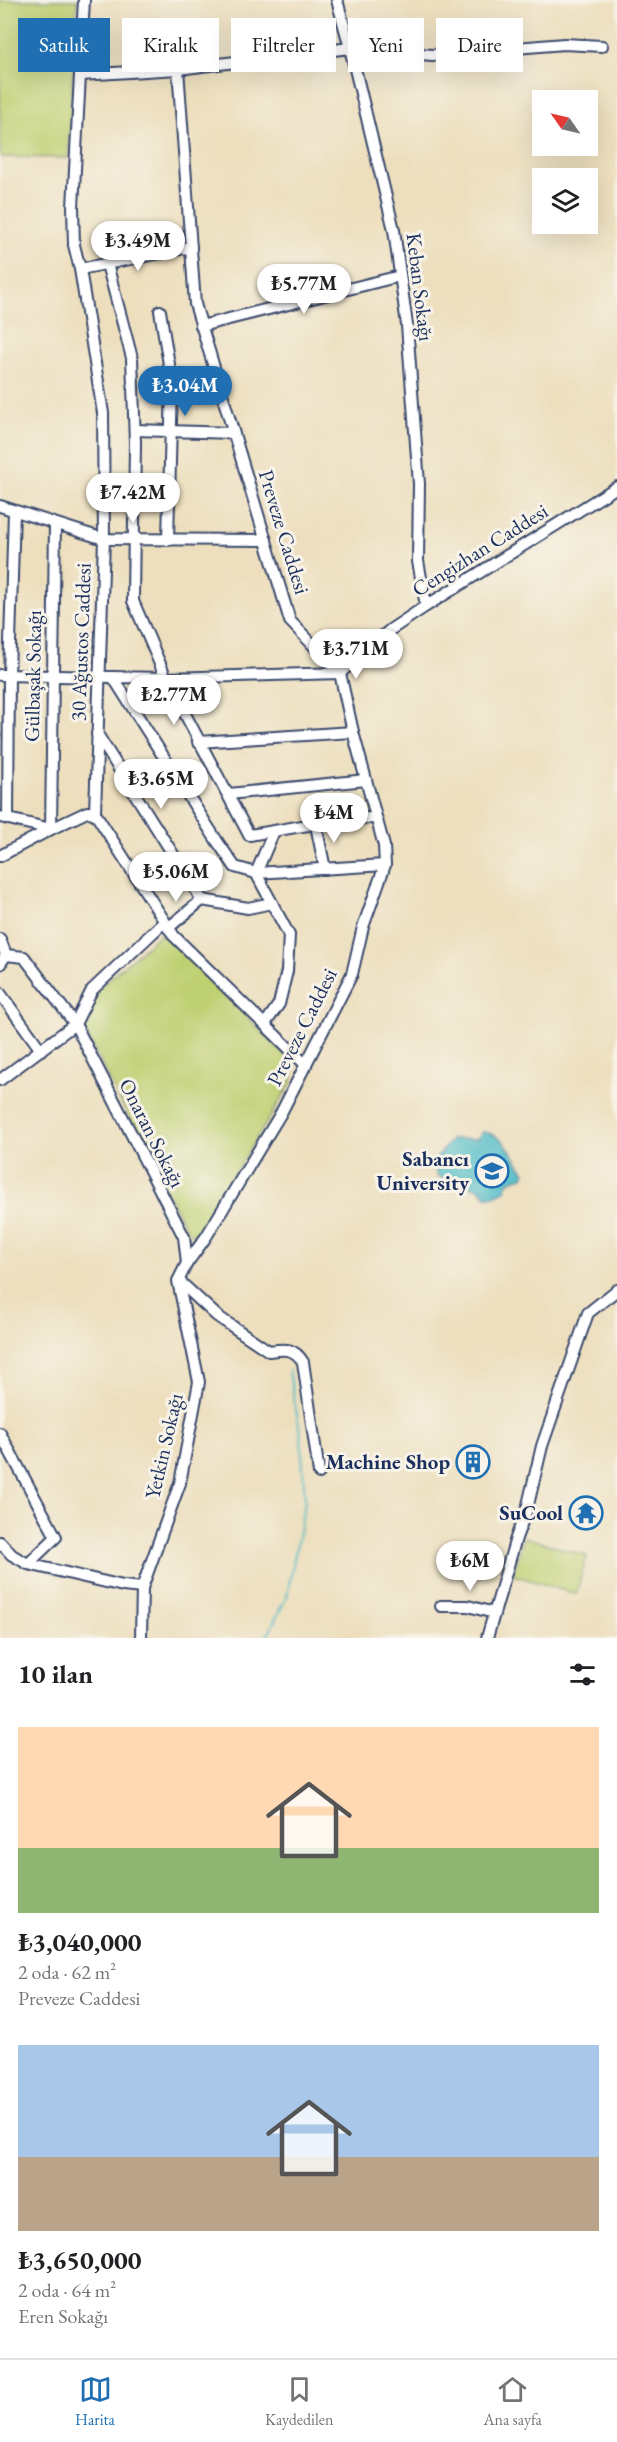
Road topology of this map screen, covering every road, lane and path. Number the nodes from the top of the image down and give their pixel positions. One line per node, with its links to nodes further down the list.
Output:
1 (84, 0): 11 (street, 30 Ağustos Caddesi)
2 (337, 0): 3 (street, Keban Sokağı)
3 (348, 41)
4 (602, 46): 6 (street)
5 (348, 48): 7 (street)
6 (424, 54)
7 (219, 64)
8 (130, 72): 11 (street)
9 (178, 72): 12 (street, Preveze Caddesi)
10 (356, 72): 15 (street, Keban Sokağı)
11 (81, 75): 14 (street, 30 Ağustos Caddesi)
12 (191, 247): 13 (street); 17 (street, Preveze Caddesi)
13 (107, 264): 14 (street); 18 (street)
14 (80, 269): 25 (street, 30 Ağustos Caddesi)
15 (400, 276): 17 (street); 29 (street, Keban Sokağı)
16 (160, 311): 19 (street)
17 (201, 326): 20 (street, Preveze Caddesi)
18 (135, 430): 19 (street); 26 (street)
19 (171, 431): 20 (street); 27 (street)
20 (233, 434): 28 (street, Preveze Caddesi)
21 (617, 487): 29 (street, Cengizhan Caddesi)
22 (0, 506): 23 (street)
23 (14, 511): 24 (street); 31 (street)
24 (55, 524): 25 (street); 32 (street, Gülbaşak Sokağı)
25 (104, 539): 26 (street); 33 (street, 30 Ağustos Caddesi)
26 (134, 539): 27 (street); 35 (street)
27 (168, 540): 28 (street)
28 (266, 540): 30 (street, Preveze Caddesi)
29 (426, 606): 30 (street, Cengizhan Caddesi)
30 (340, 673): 35 (street); 36 (street, Preveze Caddesi)
31 (4, 675): 32 (street); 42 (street)
32 (52, 676): 33 (street); 45 (street, Gülbaşak Sokağı)
33 (99, 677): 34 (street); 37 (street, 30 Ağustos Caddesi)
34 (113, 677): 35 (street); 50 (street)
35 (166, 678): 38 (street)
36 (352, 732): 38 (street); 39 (street, Preveze Caddesi)
37 (97, 734): 41 (street, 30 Ağustos Caddesi); 51 (street)
38 (198, 742): 40 (street)
39 (366, 780): 40 (street); 43 (street, Preveze Caddesi)
40 (229, 794): 46 (street)
41 (95, 813): 45 (street); 53 (street)
42 (4, 818): 45 (street)
43 (375, 818): 44 (street); 48 (street, Preveze Caddesi)
44 (316, 825): 46 (street); 49 (street)
45 (51, 829): 47 (street)
46 (274, 831): 50 (street)
47 (0, 856)
48 (385, 865): 49 (street); 60 (street, Preveze Caddesi)
49 (325, 869): 50 (street)
50 (256, 873): 52 (street)
51 (202, 900): 52 (street); 53 (street)
52 (272, 903): 58 (street)
53 (166, 925): 57 (street); 58 (street)
54 (0, 939): 55 (street)
55 (3, 959): 57 (street, Onaran Sokağı)
56 (0, 993): 59 (street)
57 (75, 1024): 59 (street); 62 (street, Onaran Sokağı)
58 (265, 1024): 60 (street)
59 (41, 1050): 61 (street)
60 (306, 1065): 62 (street, Preveze Caddesi)
61 (0, 1080)
62 (187, 1263): 63 (street)
63 (178, 1281): 66 (street); 69 (street, Yetkin Sokağı)
64 (617, 1290): 71 (street)
65 (0, 1433): 68 (street)
66 (319, 1473)
67 (0, 1542): 68 (street)
68 (28, 1564): 69 (street)
69 (142, 1588): 72 (street, Yetkin Sokağı)
70 (441, 1606): 71 (street)
71 (494, 1612): 73 (street)
72 (141, 1638)
73 (487, 1638)

